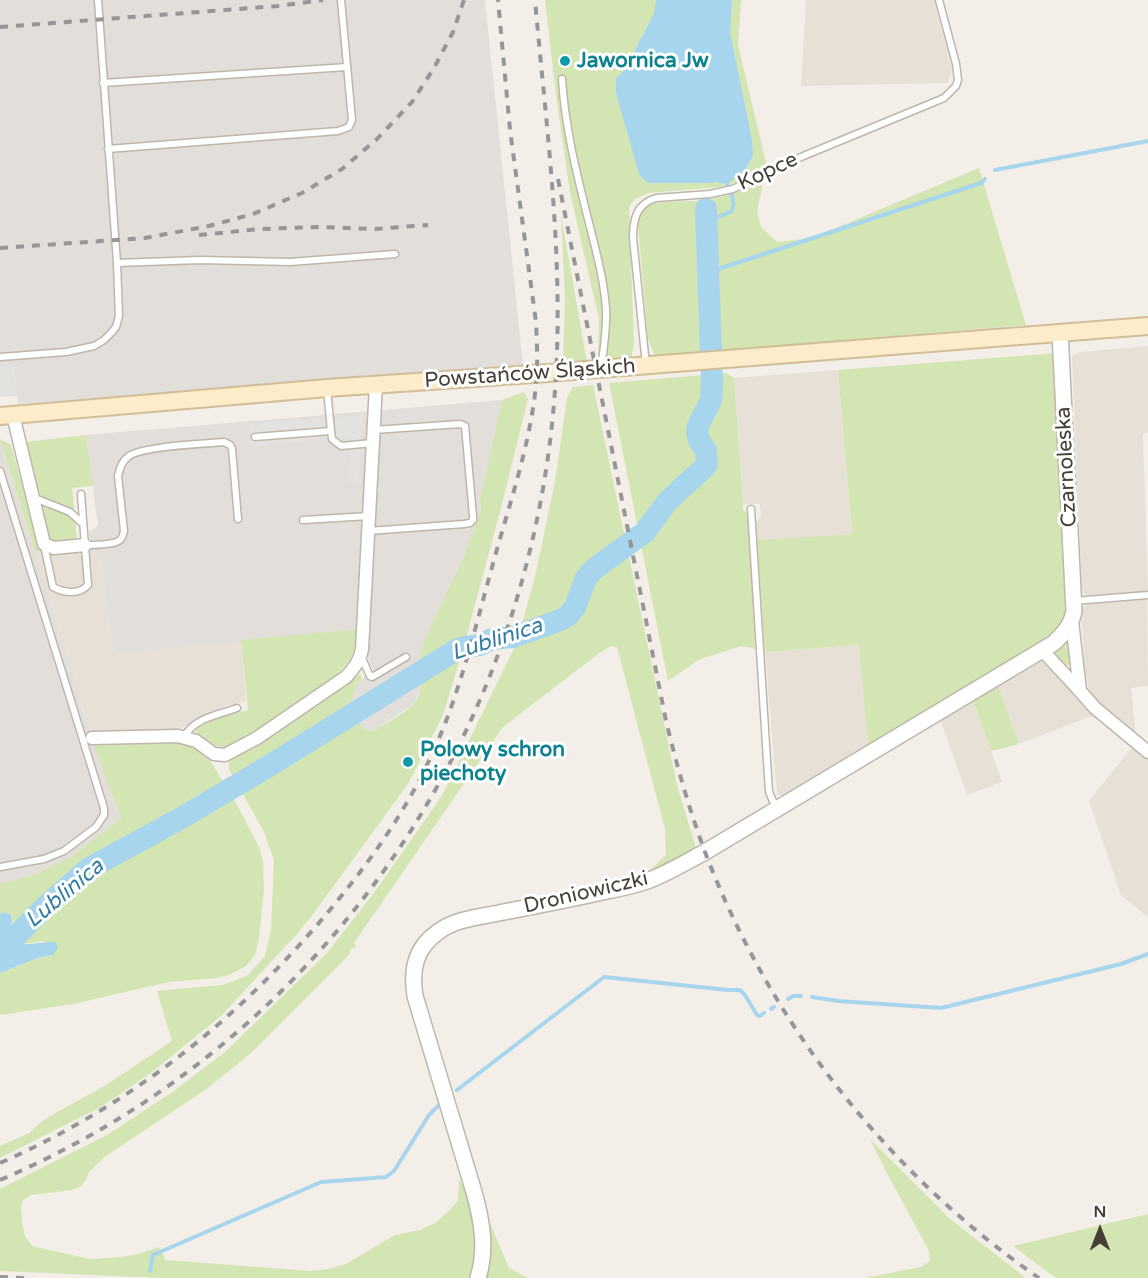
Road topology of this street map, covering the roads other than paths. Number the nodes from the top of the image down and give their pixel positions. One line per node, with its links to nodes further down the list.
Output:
1 (98, 0): 6 (lane)
2 (341, 0): 4 (lane)
3 (939, 0): 13 (lane, Kopce)
4 (347, 67): 6 (lane); 7 (lane)
5 (562, 79): 14 (lane)
6 (103, 83): 7 (lane)
7 (108, 149): 9 (lane)
8 (395, 254): 9 (lane)
9 (117, 263): 12 (lane)
10 (1148, 326): 11 (main road)
11 (1060, 333): 13 (main road, Powstańców Śląskich); 34 (street, Czarnoleska)
12 (0, 357)
13 (646, 366): 14 (main road, Powstańców Śląskich)
14 (601, 369): 15 (main road, Powstańców Śląskich)
15 (376, 384): 16 (main road, Powstańców Śląskich); 18 (street)
16 (327, 388): 17 (main road, Powstańców Śląskich); 19 (lane)
17 (6, 416): 24 (street)
18 (373, 430): 21 (street); 30 (lane)
19 (331, 431): 20 (lane); 21 (lane)
20 (255, 436)
21 (373, 443): 26 (street)
22 (0, 471): 42 (lane)
23 (81, 494): 29 (lane)
24 (32, 497): 29 (lane); 31 (street)
25 (751, 509): 44 (lane)
26 (369, 516): 28 (lane); 30 (street)
27 (238, 519): 32 (lane)
28 (303, 520)
29 (84, 525): 32 (lane)
30 (368, 531): 37 (street)
31 (44, 544): 32 (street); 32 (lane)
32 (85, 546)
33 (1148, 595): 34 (lane)
34 (1074, 601): 35 (street, Czarnoleska)
35 (1072, 621): 36 (street); 39 (street)
36 (1043, 651): 39 (street); 44 (street, Droniowiczki)
37 (361, 656): 38 (lane); 41 (street)
38 (406, 657)
39 (1080, 691): 43 (street)
40 (237, 708): 41 (lane)
41 (184, 737): 42 (street)
42 (87, 738): 45 (lane)
43 (1148, 752)
44 (776, 808): 46 (street, Droniowiczki)
45 (0, 867)
46 (478, 1278)

